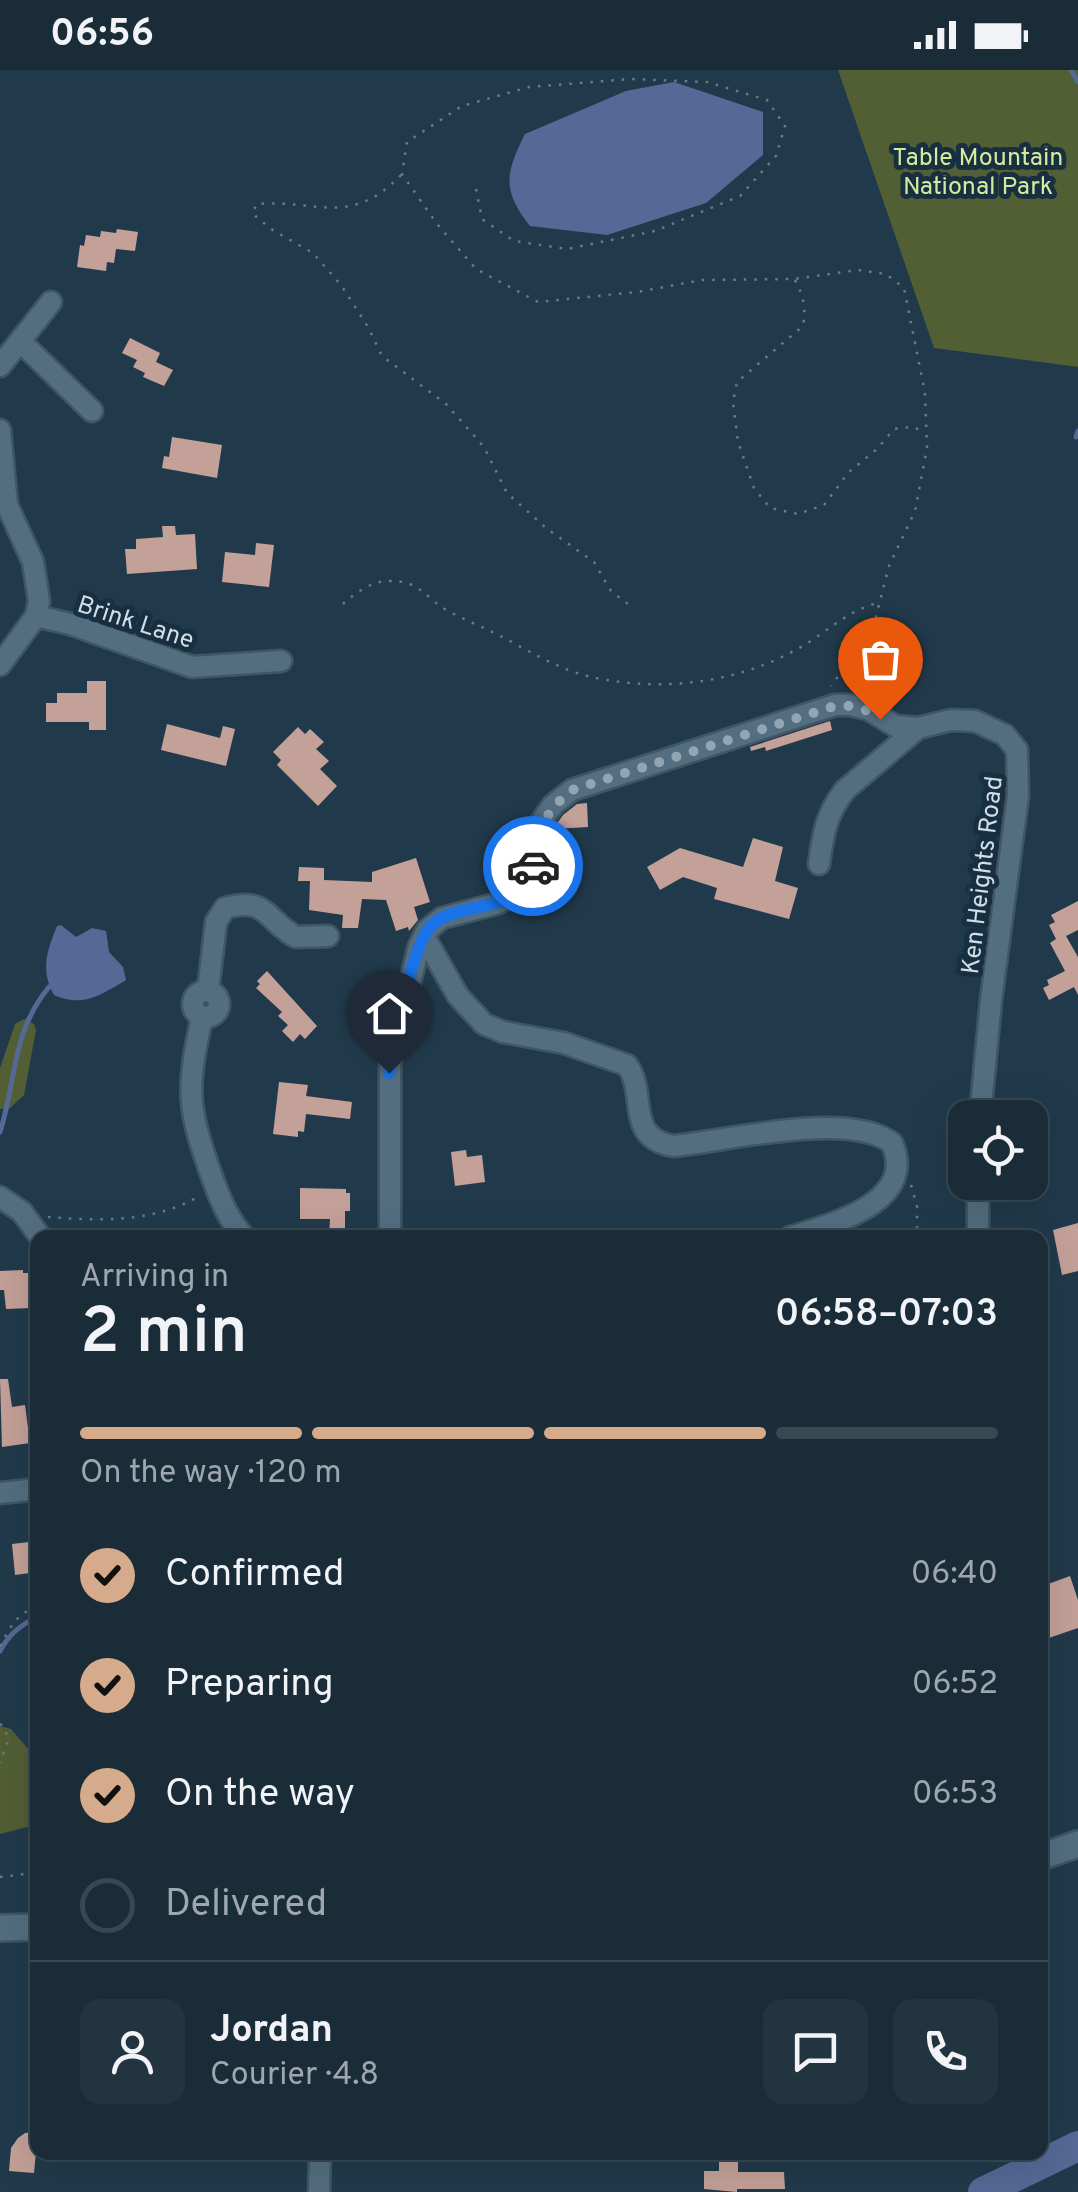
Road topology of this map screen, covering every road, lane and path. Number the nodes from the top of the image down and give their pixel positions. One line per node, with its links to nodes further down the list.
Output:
1 (402, 174): 2 (path); 3 (path); 12 (path)
2 (476, 189)
3 (794, 279): 9 (path); 9 (path)
4 (51, 302): 5 (street)
5 (20, 342): 6 (street); 7 (street)
6 (0, 366)
7 (92, 411)
8 (0, 430): 13 (street)
9 (926, 432): 10 (path)
10 (880, 602): 11 (path); 16 (path)
11 (342, 604)
12 (628, 604)
13 (36, 616): 14 (street, Brink Lane); 15 (street)
14 (281, 661)
15 (0, 665)
16 (821, 710): 17 (street); 20 (street)
17 (918, 728): 18 (street); 21 (street, Ken Heights Road)
18 (819, 864)
19 (328, 936): 28 (street)
20 (424, 936): 29 (street); 30 (street)
21 (982, 1100)
22 (910, 1179): 31 (path)
23 (202, 1194): 26 (path)
24 (0, 1198): 26 (street)
25 (978, 1200): 32 (street)
26 (22, 1212): 27 (street)
27 (35, 1230)
28 (238, 1230)
29 (390, 1230)
30 (810, 1230)
31 (916, 1230)
32 (978, 1230)
33 (30, 1490): 34 (street)
34 (0, 1493)
35 (30, 1609): 36 (path)
36 (0, 1646)
37 (0, 1724): 38 (path)
38 (0, 1762)
39 (1078, 1844): 40 (street)
40 (1048, 1853)
41 (30, 1870): 42 (path)
42 (1, 1875)
43 (30, 1927): 44 (street)
44 (0, 1928)
45 (320, 2160): 46 (street)
46 (319, 2192)

